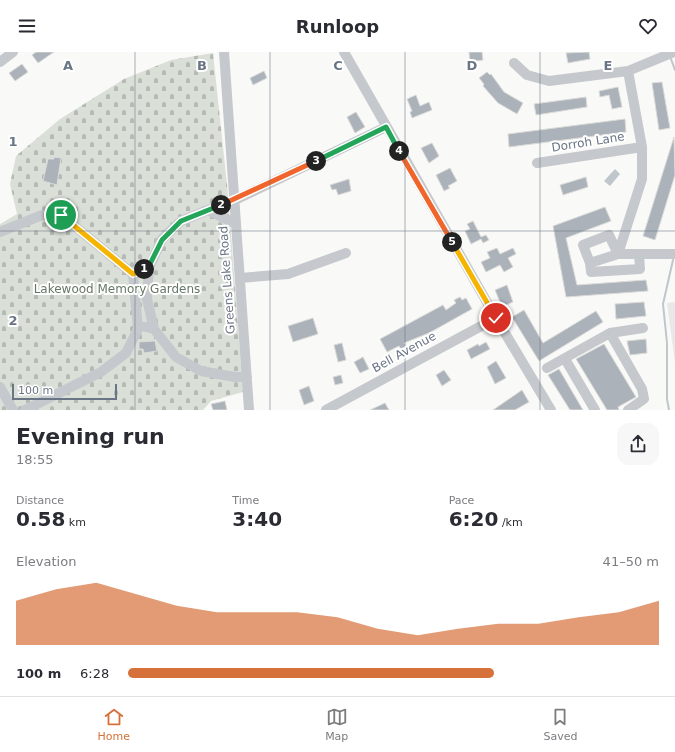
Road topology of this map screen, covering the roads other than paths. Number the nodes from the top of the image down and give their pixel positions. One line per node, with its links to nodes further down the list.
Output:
1 (13, 52): 5 (street)
2 (224, 52): 11 (street, Greens Lake Road)
3 (344, 52): 8 (street)
4 (674, 52): 7 (street)
5 (0, 62)
6 (514, 63): 7 (street)
7 (628, 71): 9 (street)
8 (386, 127): 11 (street); 23 (street)
9 (642, 147): 10 (street, Dorroh Lane); 16 (street)
10 (537, 163)
11 (233, 201): 12 (street); 13 (street, Greens Lake Road)
12 (208, 210): 13 (street); 20 (street)
13 (236, 224): 22 (street, Greens Lake Road)
14 (0, 232): 21 (street)
15 (346, 253): 22 (street)
16 (618, 254): 17 (street); 19 (street); 19 (street)
17 (639, 254): 18 (street); 19 (street)
18 (675, 254)
19 (590, 263)
20 (148, 268): 21 (street); 26 (street)
21 (133, 274): 24 (street)
22 (240, 278): 30 (street, Greens Lake Road)
23 (496, 318): 35 (street, Bell Avenue); 36 (street)
24 (138, 325): 26 (street); 33 (street)
25 (643, 328): 27 (street)
26 (154, 329): 30 (street)
27 (610, 333): 28 (street); 38 (street)
28 (565, 359): 29 (street); 37 (street)
29 (547, 368)
30 (246, 377): 34 (street, Greens Lake Road)
31 (0, 387): 32 (street)
32 (13, 410)
33 (25, 410)
34 (249, 410)
35 (326, 410)
36 (551, 410)
37 (595, 410)
38 (628, 410)

